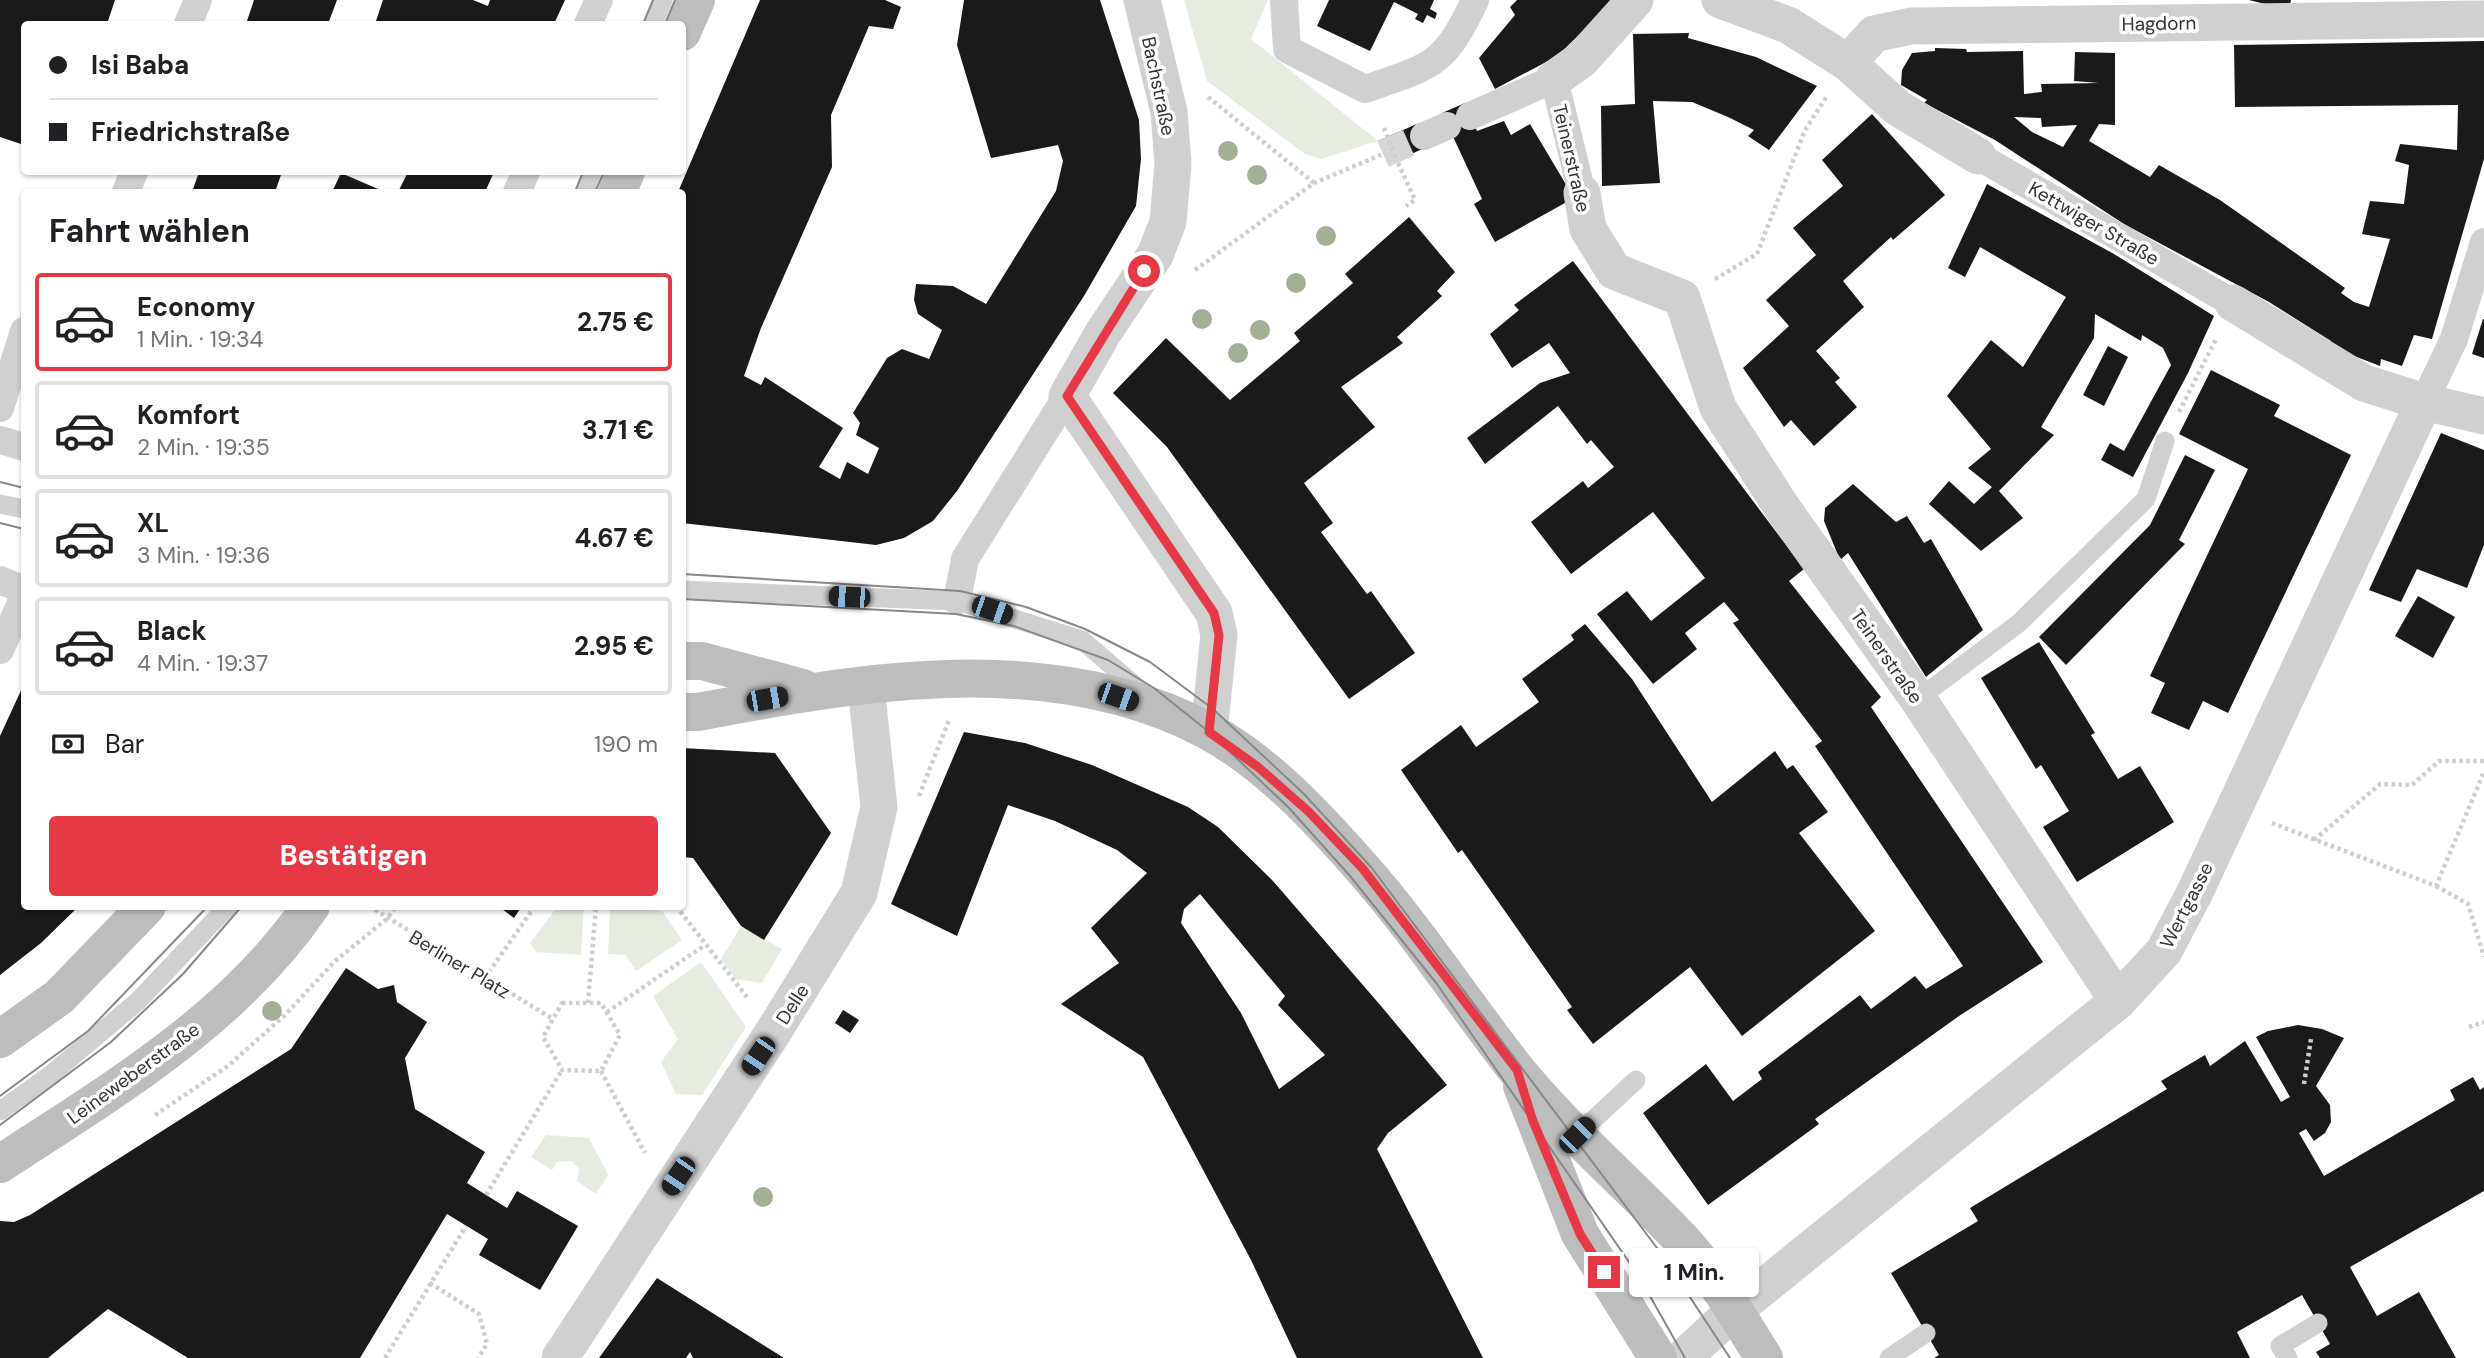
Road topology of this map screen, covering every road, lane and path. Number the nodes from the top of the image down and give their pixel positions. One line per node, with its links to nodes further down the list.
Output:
1 (198, 0): 11 (street)
2 (599, 0): 12 (street)
3 (663, 0): 13 (lane)
4 (696, 0): 14 (main road)
5 (1142, 0): 17 (street, Bachstraße)
6 (1284, 0): 7 (street)
7 (1475, 0)
8 (1635, 0): 16 (street, Teinerstraße)
9 (1720, 0): 15 (street, Kettwiger Straße)
10 (2484, 19): 15 (street, Hagdorn)
11 (189, 21)
12 (589, 21)
13 (654, 21)
14 (686, 23)
15 (1848, 63): 21 (street, Kettwiger Straße); 27 (path)
16 (1553, 79): 18 (street); 23 (street, Teinerstraße)
17 (1162, 89): 22 (path); 30 (street, Bachstraße)
18 (1447, 126)
19 (1384, 128): 24 (path, bridge)
20 (1383, 153): 22 (path)
21 (1978, 156): 28 (street, Kettwiger Straße)
22 (1314, 183): 26 (path)
23 (1582, 193): 27 (street, Teinerstraße)
24 (1406, 206)
25 (2484, 242): 31 (street)
26 (1190, 273)
27 (1682, 298): 48 (street, Teinerstraße)
28 (2233, 303): 31 (street, Kettwiger Straße); 35 (path)
29 (21, 341): 32 (street)
30 (1067, 396): 42 (street, Bachstraße); 51 (street)
31 (2424, 402): 33 (street, Kettwiger Straße); 54 (street, Wertgasse)
32 (0, 408)
33 (2484, 416)
34 (0, 440): 36 (street)
35 (2165, 441): 48 (lane)
36 (21, 446)
37 (0, 504): 38 (lane)
38 (21, 508)
39 (0, 580): 40 (street)
40 (21, 589)
41 (686, 590): 42 (lane)
42 (957, 601): 50 (lane)
43 (21, 603): 44 (street)
44 (0, 650)
45 (686, 661): 47 (main road)
46 (866, 687): 47 (main road); 50 (main road); 75 (street, Delle)
47 (812, 691): 49 (main road)
48 (1918, 699): 69 (street, Teinerstraße)
49 (686, 712)
50 (1167, 714): 51 (main road)
51 (1209, 732): 79 (main road)
52 (2484, 761): 55 (path)
53 (2484, 772): 56 (path)
54 (2233, 806): 55 (path); 69 (street, Wertgasse)
55 (2313, 841): 56 (path)
56 (2436, 886): 67 (path)
57 (143, 910): 76 (main road)
58 (224, 910): 83 (lane)
59 (309, 910): 85 (main road, Leineweberstraße)
60 (375, 910): 65 (path, Berliner Platz)
61 (393, 910): 65 (path)
62 (533, 910): 68 (path)
63 (596, 910): 70 (path)
64 (679, 910): 66 (path)
65 (387, 919): 68 (path, Berliner Platz)
66 (705, 945): 71 (path); 75 (path)
67 (2484, 957)
68 (485, 978): 72 (path, Berliner Platz)
69 (2118, 1002): 90 (street, Wertgasse)
70 (588, 1003): 71 (path); 72 (path)
71 (607, 1012): 80 (path)
72 (553, 1019): 78 (path)
73 (2484, 1022): 74 (path)
74 (2469, 1027)
75 (772, 1034): 87 (street, Delle)
76 (0, 1039)
77 (2311, 1039): 82 (path)
78 (562, 1070): 80 (path); 86 (path)
79 (1517, 1070): 84 (main road); 96 (main road)
80 (601, 1071): 87 (path)
81 (1636, 1080): 84 (lane)
82 (2304, 1084)
83 (0, 1111)
84 (1577, 1135): 90 (main road)
85 (0, 1164)
86 (486, 1195)
87 (665, 1195): 95 (street, Delle)
88 (466, 1226): 89 (path)
89 (430, 1283): 93 (path); 94 (path)
90 (1735, 1310): 97 (street, Wertgasse); 98 (main road)
91 (2318, 1322): 100 (lane)
92 (1926, 1333): 99 (lane)
93 (385, 1358)
94 (478, 1358)
95 (560, 1358)
96 (1658, 1358)
97 (1683, 1358)
98 (1764, 1358)
99 (1889, 1358)
100 (2288, 1358)

